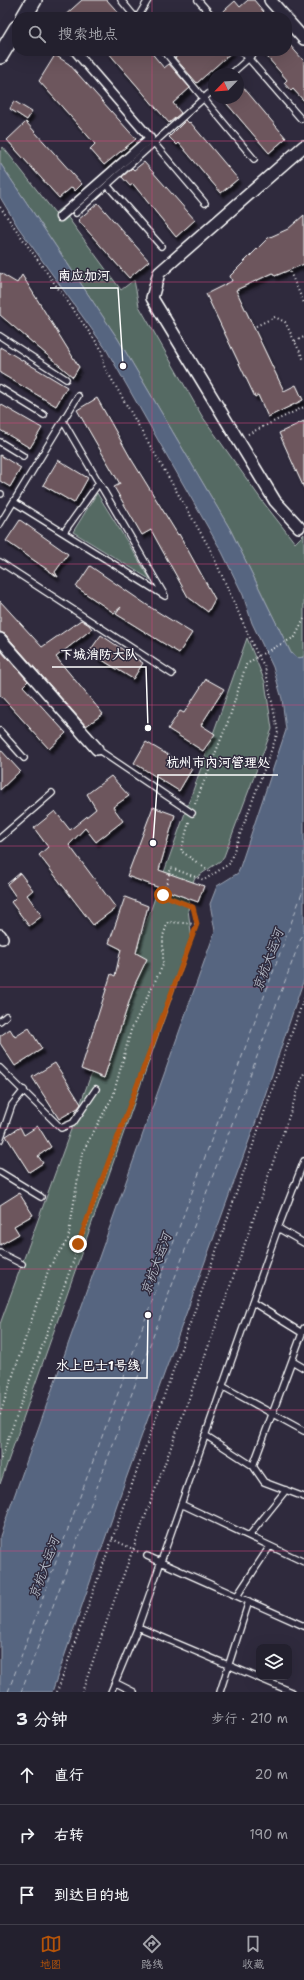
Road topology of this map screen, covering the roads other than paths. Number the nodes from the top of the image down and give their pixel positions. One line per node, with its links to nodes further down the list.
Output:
1 (34, 0): 6 (main road)
2 (121, 0): 7 (lane)
3 (148, 0): 8 (lane)
4 (198, 0): 9 (lane)
5 (270, 0): 10 (street)
6 (27, 12)
7 (132, 12)
8 (140, 12)
9 (209, 12)
10 (280, 12)
11 (292, 26): 13 (street)
12 (12, 36): 14 (main road)
13 (304, 39)
14 (0, 56)
15 (79, 56): 29 (street)
16 (168, 56): 21 (lane)
17 (251, 56): 18 (lane)
18 (249, 58): 19 (lane); 22 (lane)
19 (238, 68)
20 (208, 94): 21 (lane)
21 (203, 98): 23 (lane); 25 (lane)
22 (301, 119)
23 (154, 143): 26 (lane); 27 (lane)
24 (304, 146): 42 (street)
25 (254, 159)
26 (107, 185): 28 (lane); 30 (lane)
27 (205, 203)
28 (76, 213)
29 (60, 217)
30 (161, 246)
31 (0, 336): 32 (lane)
32 (66, 379)
33 (0, 388): 35 (lane)
34 (78, 396): 36 (lane)
35 (44, 415)
36 (63, 422): 39 (lane); 40 (lane)
37 (0, 442): 38 (lane)
38 (23, 456)
39 (99, 483): 43 (lane); 43 (lane)
40 (14, 502): 41 (lane); 43 (lane)
41 (0, 524)
42 (299, 527)
43 (64, 532)
44 (0, 562): 46 (lane)
45 (0, 640): 48 (street)
46 (172, 674)
47 (0, 731): 49 (lane)
48 (96, 748): 51 (lane)
49 (24, 758)
50 (52, 794): 52 (lane)
51 (192, 813)
52 (0, 838)
53 (6, 1016): 54 (lane)
54 (0, 1021)
55 (0, 1068): 57 (lane)
56 (96, 1089): 57 (lane)
57 (24, 1090): 58 (lane)
58 (2, 1130): 59 (lane)
59 (0, 1140)
60 (304, 1161): 62 (lane)
61 (0, 1172): 64 (lane)
62 (298, 1176): 63 (lane); 65 (lane)
63 (304, 1180)
64 (41, 1197)
65 (278, 1228): 66 (lane); 69 (lane)
66 (304, 1243)
67 (0, 1253): 68 (lane)
68 (22, 1264)
69 (252, 1302): 70 (lane); 73 (lane)
70 (303, 1331): 71 (lane)
71 (292, 1361): 72 (lane); 74 (lane)
72 (304, 1368)
73 (222, 1386): 74 (lane); 76 (lane)
74 (272, 1413): 75 (lane); 77 (lane)
75 (304, 1431)
76 (205, 1435): 77 (lane); 80 (lane)
77 (253, 1466): 78 (lane)
78 (286, 1490): 79 (lane); 81 (lane)
79 (304, 1497)
80 (181, 1504): 81 (lane); 84 (lane)
81 (250, 1536): 82 (lane)
82 (270, 1546): 85 (lane); 86 (lane)
83 (147, 1556): 84 (lane)
84 (160, 1562): 86 (lane); 89 (lane)
85 (304, 1562)
86 (237, 1596): 87 (lane)
87 (249, 1602): 88 (lane); 90 (lane)
88 (304, 1626)
89 (138, 1628): 90 (lane); 91 (lane)
90 (229, 1666): 94 (lane); 95 (lane)
91 (116, 1683): 92 (lane); 93 (lane)
92 (111, 1692)
93 (134, 1692)
94 (220, 1692)
95 (292, 1692)

